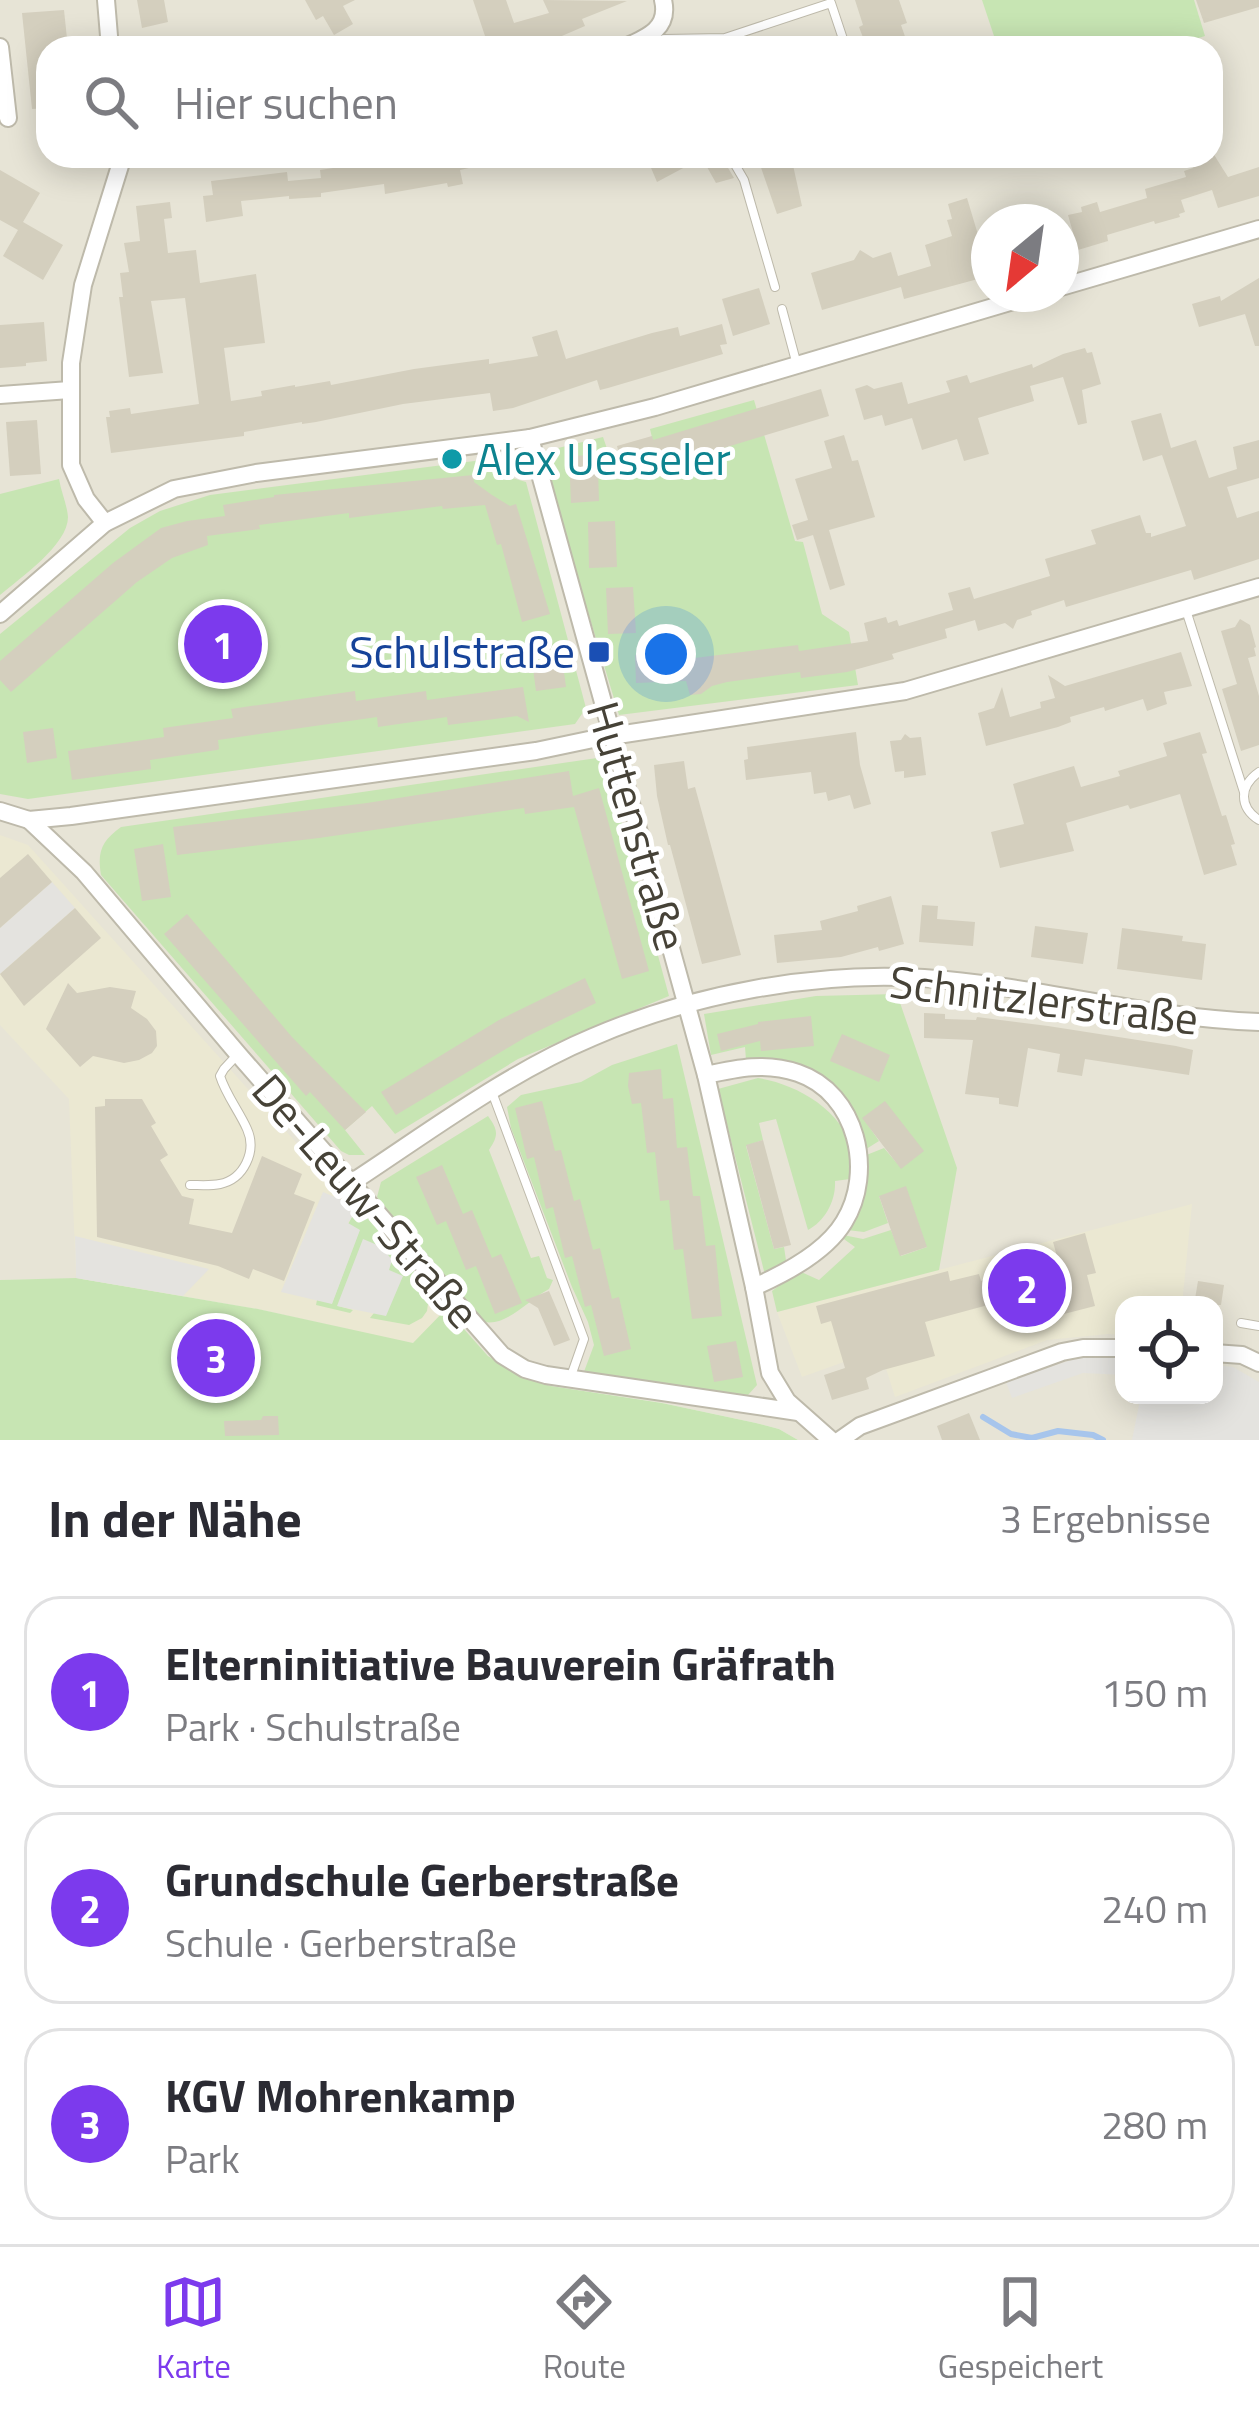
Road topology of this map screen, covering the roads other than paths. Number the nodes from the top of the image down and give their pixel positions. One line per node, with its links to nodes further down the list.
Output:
1 (106, 0): 4 (street)
2 (663, 0): 5 (street)
3 (830, 2): 6 (lane); 7 (lane)
4 (109, 36)
5 (664, 36)
6 (730, 36)
7 (842, 36)
8 (0, 46): 9 (street)
9 (8, 118)
10 (119, 168): 18 (street)
11 (737, 168): 14 (lane)
12 (1259, 229): 13 (street)
13 (1079, 282)
14 (775, 287)
15 (782, 309): 17 (lane)
16 (976, 312): 17 (street)
17 (797, 365): 20 (street)
18 (70, 390): 19 (street); 21 (street)
19 (0, 395)
20 (530, 438): 21 (street); 25 (street, Huttenstraße)
21 (105, 523): 24 (street)
22 (1259, 586): 23 (street)
23 (1185, 609): 25 (street); 27 (lane)
24 (0, 614)
25 (611, 736): 29 (street); 31 (street, Huttenstraße)
26 (1259, 772): 27 (lane)
27 (1244, 792): 30 (lane)
28 (0, 811): 29 (street)
29 (28, 820): 33 (street, De-Leuw-Straße)
30 (1259, 820)
31 (687, 1004): 32 (street, Schnitzlerstraße); 34 (street, Huttenstraße); 35 (street, Schnitzlerstraße)
32 (1259, 1022)
33 (238, 1054): 36 (street, De-Leuw-Straße); 37 (lane)
34 (706, 1076): 38 (street, Huttenstraße); 38 (street)
35 (491, 1090): 36 (street); 44 (lane)
36 (351, 1184): 44 (street, De-Leuw-Straße)
37 (190, 1185)
38 (754, 1287): 45 (street, Huttenstraße)
39 (1241, 1323): 40 (lane)
40 (1259, 1326)
41 (1115, 1348): 47 (street)
42 (1223, 1354): 43 (street)
43 (1259, 1363)
44 (570, 1378): 45 (street, De-Leuw-Straße)
45 (798, 1412): 46 (street, Huttenstraße)
46 (831, 1440)
47 (840, 1440)

